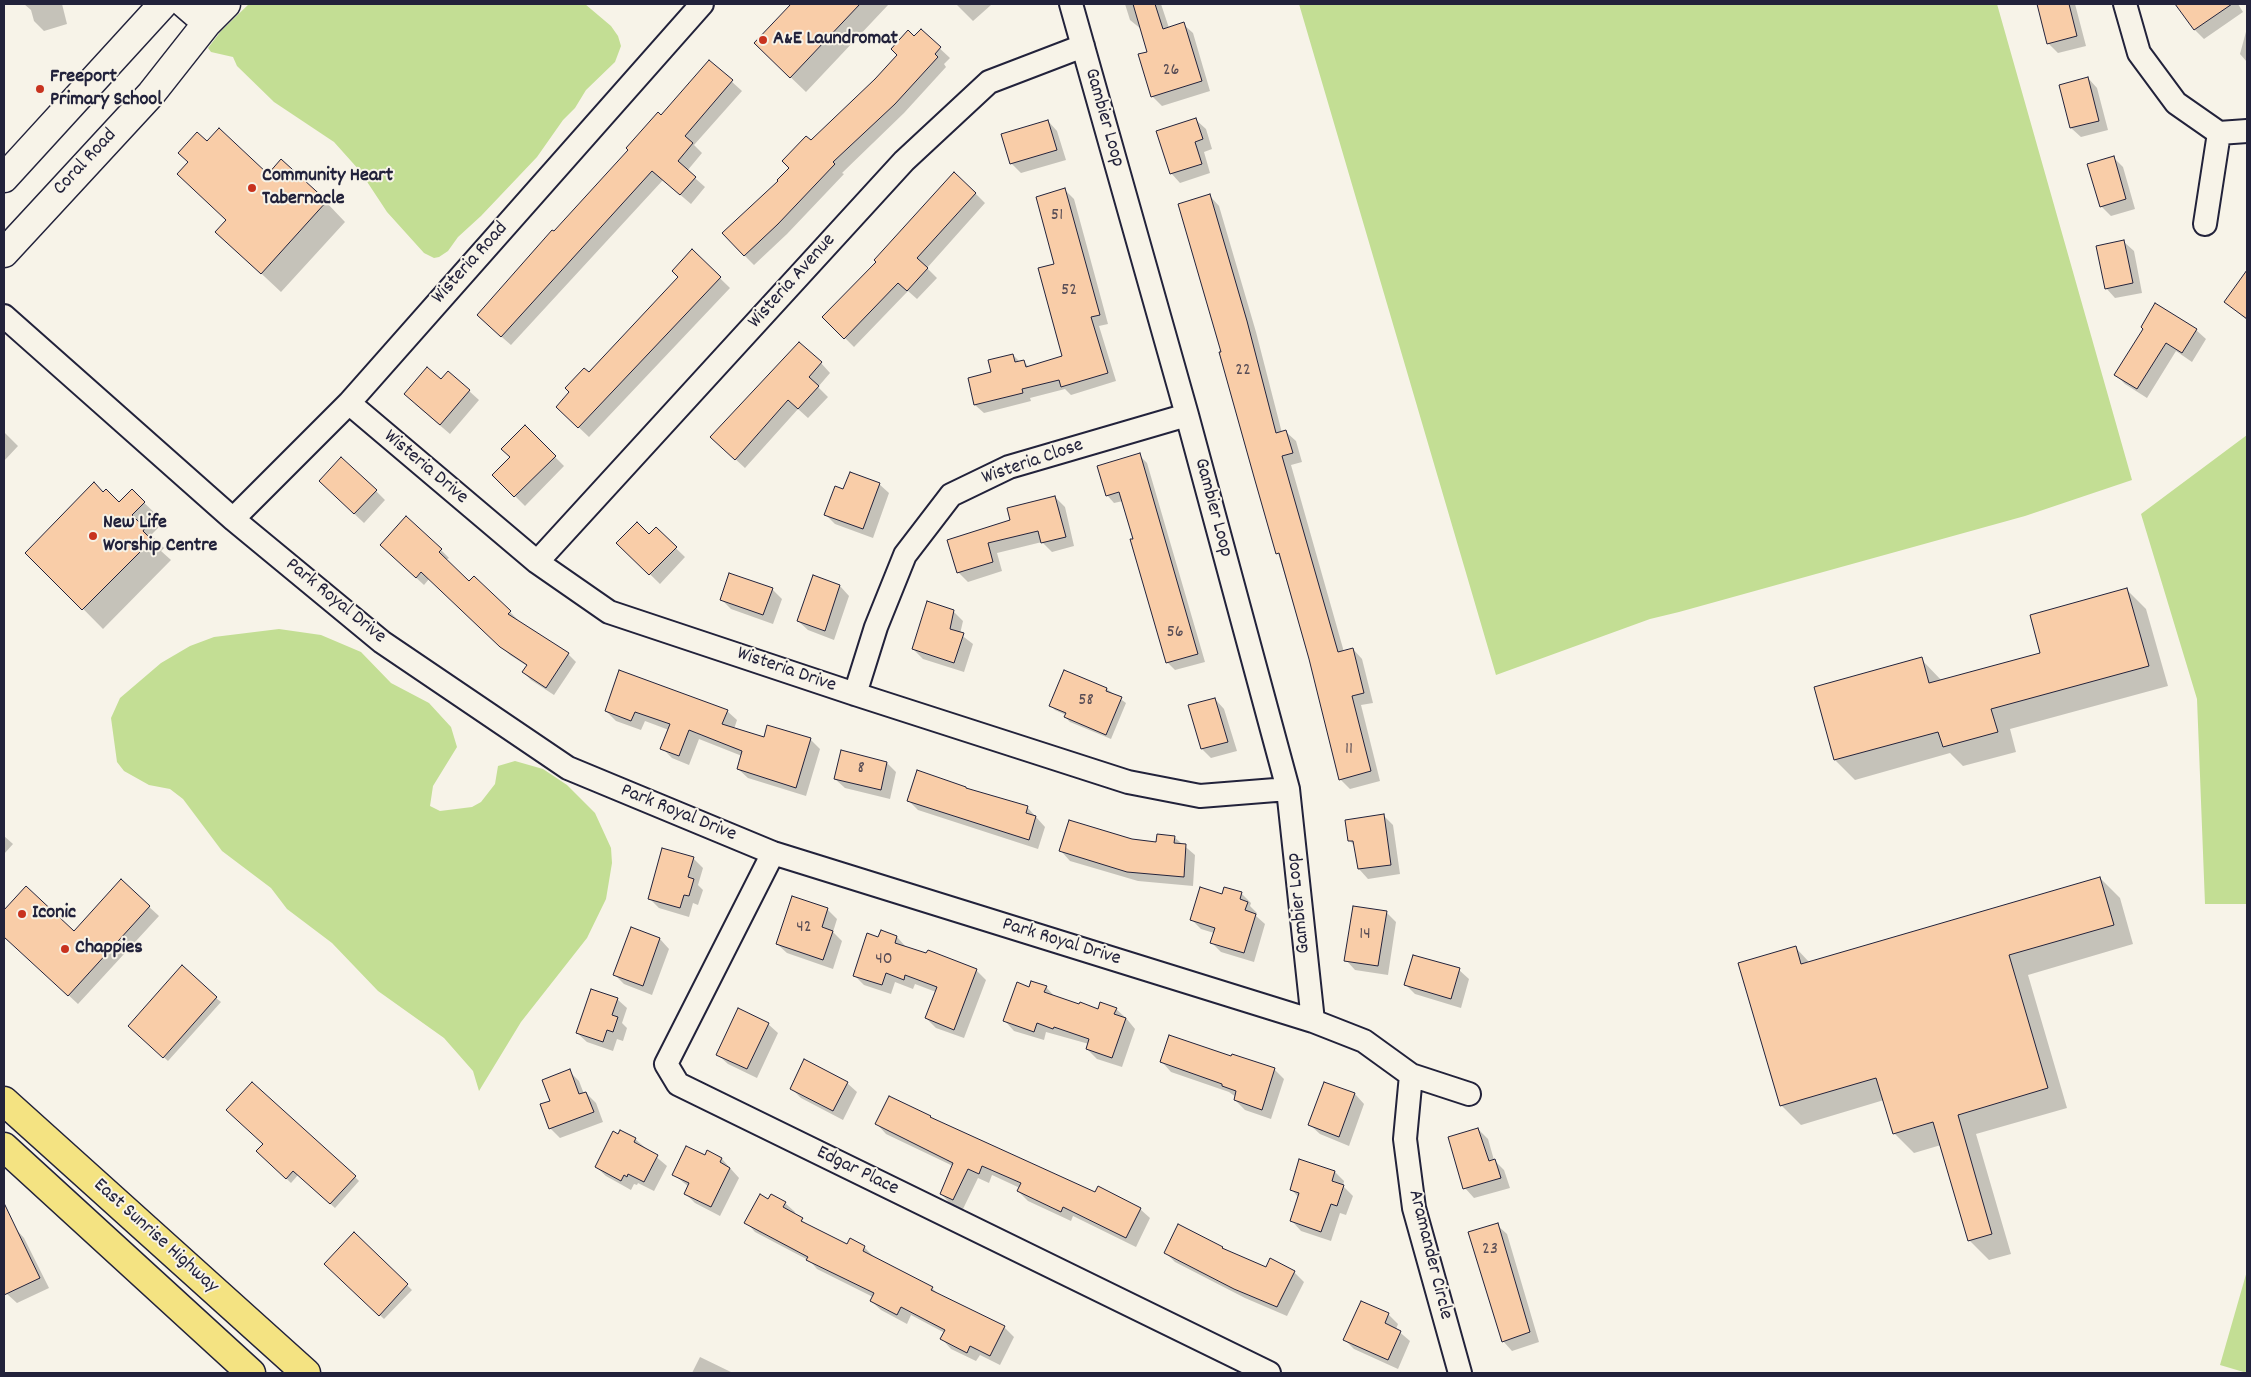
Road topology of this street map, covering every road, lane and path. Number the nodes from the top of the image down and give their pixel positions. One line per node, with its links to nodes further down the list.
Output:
1 (163, 4): 11 (main road)
2 (185, 4): 7 (main road)
3 (226, 4): 7 (main road, Coral Road)
4 (702, 4): 15 (street, Wisteria Road)
5 (1071, 4): 8 (street, Gambier Loop)
6 (2125, 4): 10 (street)
7 (207, 24): 13 (main road, Coral Road)
8 (1083, 46): 16 (street, Gambier Loop); 18 (street, Wisteria Avenue)
9 (2247, 131): 10 (street)
10 (2219, 133): 12 (street)
11 (4, 178)
12 (2206, 224)
13 (4, 253)
14 (4, 316): 17 (street, Park Royal Drive)
15 (349, 403): 17 (street, Wisteria Road); 18 (street, Wisteria Drive)
16 (1187, 415): 19 (street, Wisteria Close); 20 (street, Gambier Loop)
17 (234, 519): 21 (street, Park Royal Drive)
18 (536, 562): 19 (street, Wisteria Drive)
19 (854, 694): 20 (street, Wisteria Drive)
20 (1288, 789): 22 (street, Gambier Loop)
21 (773, 853): 22 (street, Park Royal Drive); 29 (street, Edgar Place)
22 (1313, 1021): 23 (street, Park Royal Drive)
23 (1411, 1075): 24 (street, Park Royal Drive); 30 (street, Aramander Circle)
24 (1470, 1094)
25 (4, 1101): 28 (main road, East Sunrise Highway)
26 (4, 1147): 27 (main road, East Sunrise Highway)
27 (251, 1373)
28 (306, 1373)
29 (1269, 1373)
30 (1460, 1373)

